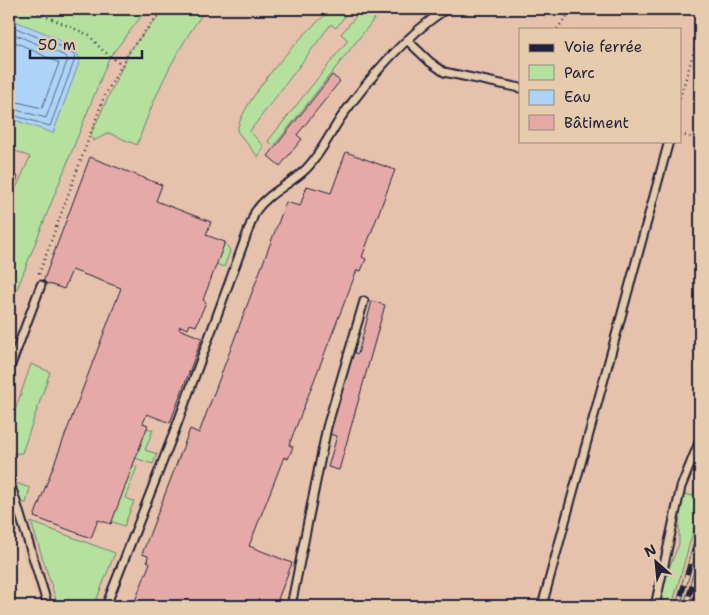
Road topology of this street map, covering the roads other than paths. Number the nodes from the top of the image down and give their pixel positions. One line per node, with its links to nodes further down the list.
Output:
1 (446, 9): 2 (lane)
2 (407, 40): 3 (lane); 11 (lane)
3 (519, 88)
4 (669, 142): 13 (lane)
5 (41, 285): 7 (lane)
6 (364, 301): 12 (lane)
7 (9, 370)
8 (700, 440): 14 (lane)
9 (9, 479): 10 (lane)
10 (48, 606)
11 (106, 606)
12 (291, 606)
13 (542, 606)
14 (655, 606)

